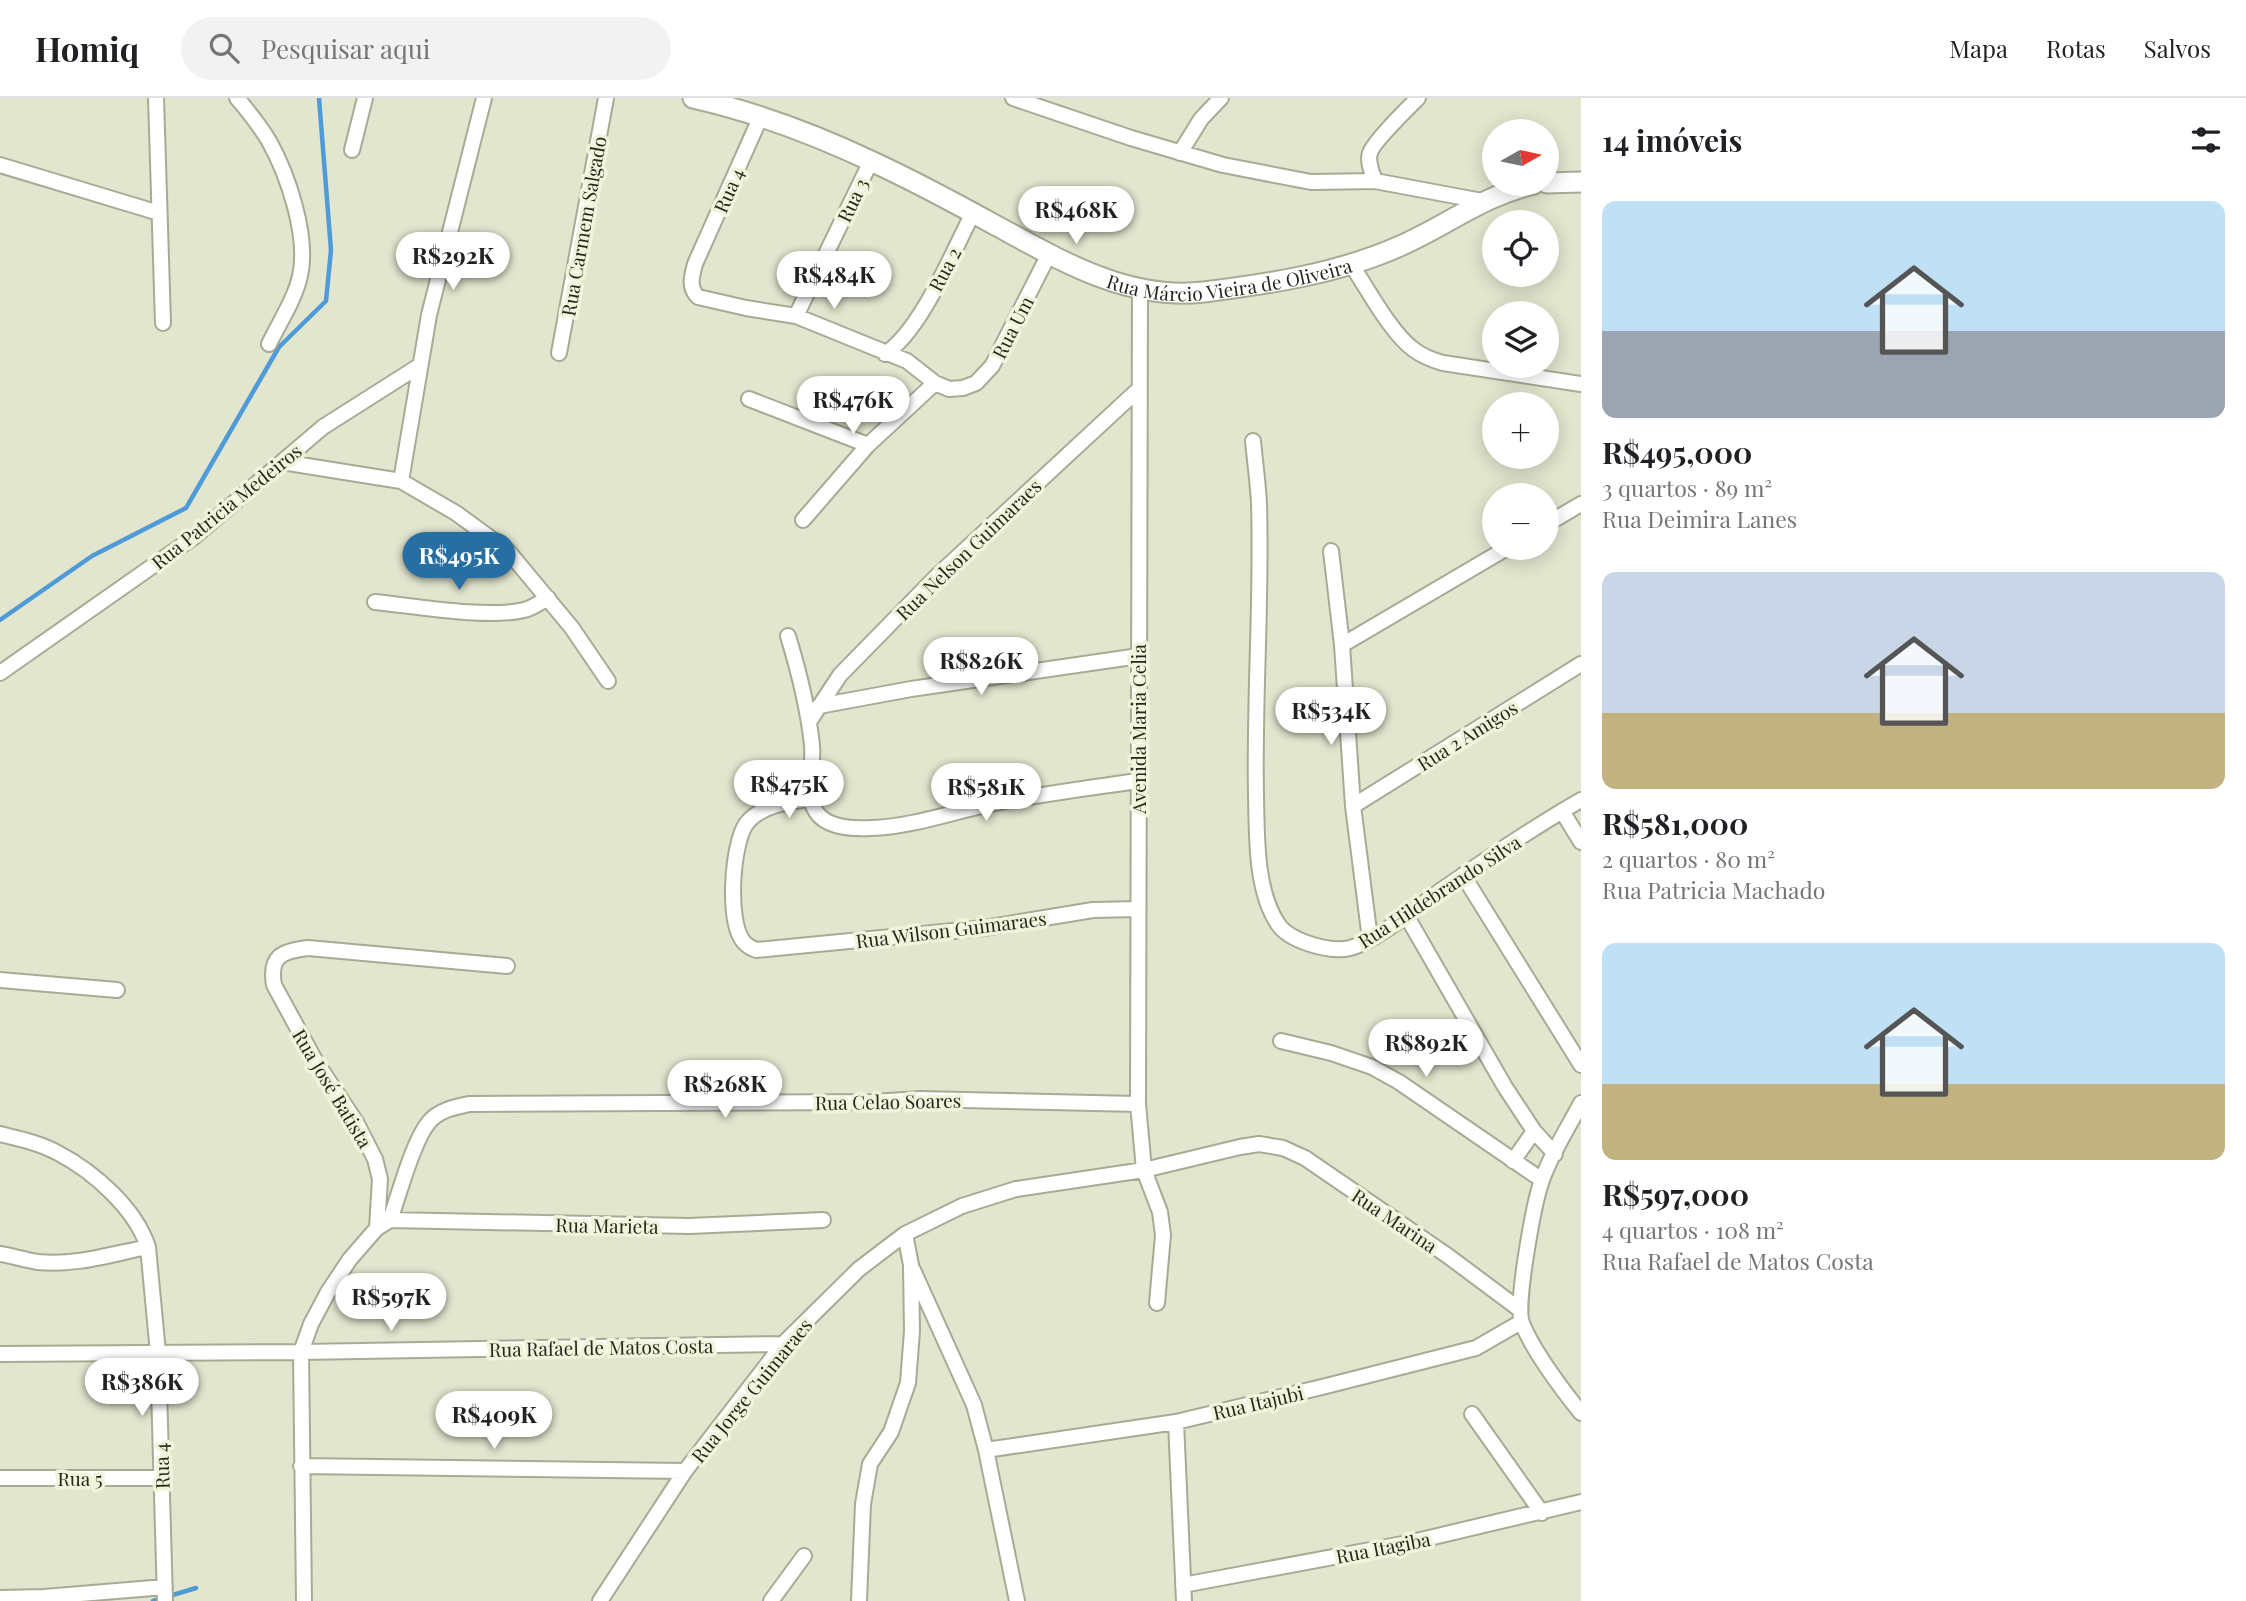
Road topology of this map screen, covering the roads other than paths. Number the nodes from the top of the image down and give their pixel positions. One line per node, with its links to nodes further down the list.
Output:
1 (156, 98): 20 (street)
2 (237, 98): 27 (street)
3 (365, 98): 11 (street)
4 (484, 98): 30 (street)
5 (606, 98): 28 (street, Rua Carmem Salgado)
6 (693, 98): 10 (main road, Rua Márcio Vieira de Oliveira)
7 (1013, 98): 12 (street)
8 (1221, 98): 12 (street)
9 (1418, 98): 15 (street)
10 (761, 116): 13 (main road, Rua Márcio Vieira de Oliveira); 25 (street, Rua 4)
11 (352, 150)
12 (1180, 153): 15 (street)
13 (871, 161): 21 (main road, Rua Márcio Vieira de Oliveira); 25 (street, Rua 3)
14 (0, 165): 20 (street)
15 (1375, 181): 19 (street)
16 (1581, 182): 17 (main road)
17 (1559, 183)
18 (1497, 196): 19 (main road, Rua Márcio Vieira de Oliveira)
19 (1482, 201): 23 (main road, Rua Márcio Vieira de Oliveira)
20 (159, 213): 26 (street)
21 (973, 213): 22 (main road, Rua Márcio Vieira de Oliveira); 29 (street, Rua 2)
22 (1049, 254): 24 (main road, Rua Márcio Vieira de Oliveira); 31 (street, Rua Um)
23 (1352, 264): 24 (main road, Rua Márcio Vieira de Oliveira); 32 (street)
24 (1140, 288): 33 (street, Avenida Maria Celia)
25 (796, 316): 29 (street)
26 (163, 323)
27 (269, 344)
28 (559, 353)
29 (886, 354): 31 (street)
30 (419, 366): 37 (street, Rua Patricia Medeiros); 38 (street)
31 (935, 383): 36 (street)
32 (1581, 384)
33 (1140, 388): 48 (street, Avenida Maria Celia); 52 (street, Rua Nelson Guimaraes)
34 (749, 400): 36 (street)
35 (1252, 441): 63 (street, Rua Hildebrando Silva)
36 (868, 445): 41 (street)
37 (282, 462): 38 (street); 50 (street, Rua Patricia Medeiros)
38 (401, 481): 44 (street)
39 (1581, 504): 40 (street)
40 (1559, 517)
41 (803, 520)
42 (1331, 551): 47 (street)
43 (1487, 560): 47 (street)
44 (548, 598): 45 (street); 51 (street)
45 (375, 602)
46 (788, 636): 53 (street)
47 (1342, 645): 57 (street)
48 (1139, 656): 52 (street); 54 (street, Avenida Maria Celia)
49 (1581, 663): 57 (street, Rua 2 Amigos)
50 (0, 673)
51 (608, 681)
52 (819, 706): 53 (street, Rua Nelson Guimaraes)
53 (809, 722): 55 (street)
54 (1138, 781): 55 (street); 61 (street, Avenida Maria Celia)
55 (811, 799): 61 (street, Rua Wilson Guimaraes)
56 (1581, 800): 58 (street, Rua Hildebrando Silva)
57 (1353, 806): 63 (street)
58 (1562, 811): 59 (street); 60 (street, Rua Hildebrando Silva)
59 (1581, 842)
60 (1463, 875): 62 (street, Rua Hildebrando Silva); 68 (street)
61 (1138, 909): 70 (street, Avenida Maria Celia)
62 (1406, 915): 63 (street, Rua Hildebrando Silva); 71 (street)
63 (1370, 939)
64 (507, 966): 78 (street, Rua José Batista)
65 (0, 979): 66 (street)
66 (117, 990)
67 (1281, 1041): 74 (street)
68 (1581, 1065)
69 (1581, 1103): 73 (street)
70 (1138, 1104): 75 (street, Avenida Maria Celia); 78 (street, Rua Celao Soares)
71 (1534, 1131): 73 (street); 74 (street)
72 (0, 1134): 80 (street)
73 (1555, 1154): 76 (street)
74 (1513, 1161): 76 (street)
75 (1144, 1170): 79 (street, Rua Jorge Guimaraes); 83 (street, Avenida Maria Celia); 84 (street, Rua Marina)
76 (1542, 1180): 84 (street)
77 (823, 1220): 78 (street, Rua Marieta)
78 (384, 1224): 86 (street)
79 (905, 1234): 82 (street); 85 (street, Rua Jorge Guimaraes)
80 (148, 1247): 81 (street); 87 (street, Rua 4)
81 (0, 1254)
82 (911, 1265): 92 (street); 107 (street)
83 (1157, 1303)
84 (1520, 1316): 89 (street, Rua Marina); 91 (street, Rua Itajubi)
85 (783, 1344): 86 (street, Rua Rafael de Matos Costa); 94 (street, Rua Jorge Guimaraes)
86 (301, 1352): 87 (street, Rua Rafael de Matos Costa); 93 (street)
87 (158, 1353): 88 (street, Rua Rafael de Matos Costa); 96 (street, Rua 4)
88 (0, 1354)
89 (1581, 1413)
90 (1472, 1414): 98 (street)
91 (1176, 1422): 92 (street, Rua Itajubi); 100 (street)
92 (986, 1450): 108 (street)
93 (302, 1466): 94 (street); 104 (street)
94 (685, 1471): 105 (street, Rua Jorge Guimaraes)
95 (0, 1478): 96 (street, Rua 5)
96 (161, 1478): 101 (street, Rua 4)
97 (1581, 1502): 98 (street, Rua Itagiba)
98 (1542, 1513): 100 (street, Rua Itagiba)
99 (804, 1556): 106 (street)
100 (1183, 1585): 109 (street)
101 (165, 1593): 103 (street)
102 (0, 1598): 103 (street)
103 (44, 1599)
104 (304, 1601)
105 (600, 1601)
106 (771, 1601)
107 (859, 1601)
108 (1017, 1601)
109 (1184, 1601)

